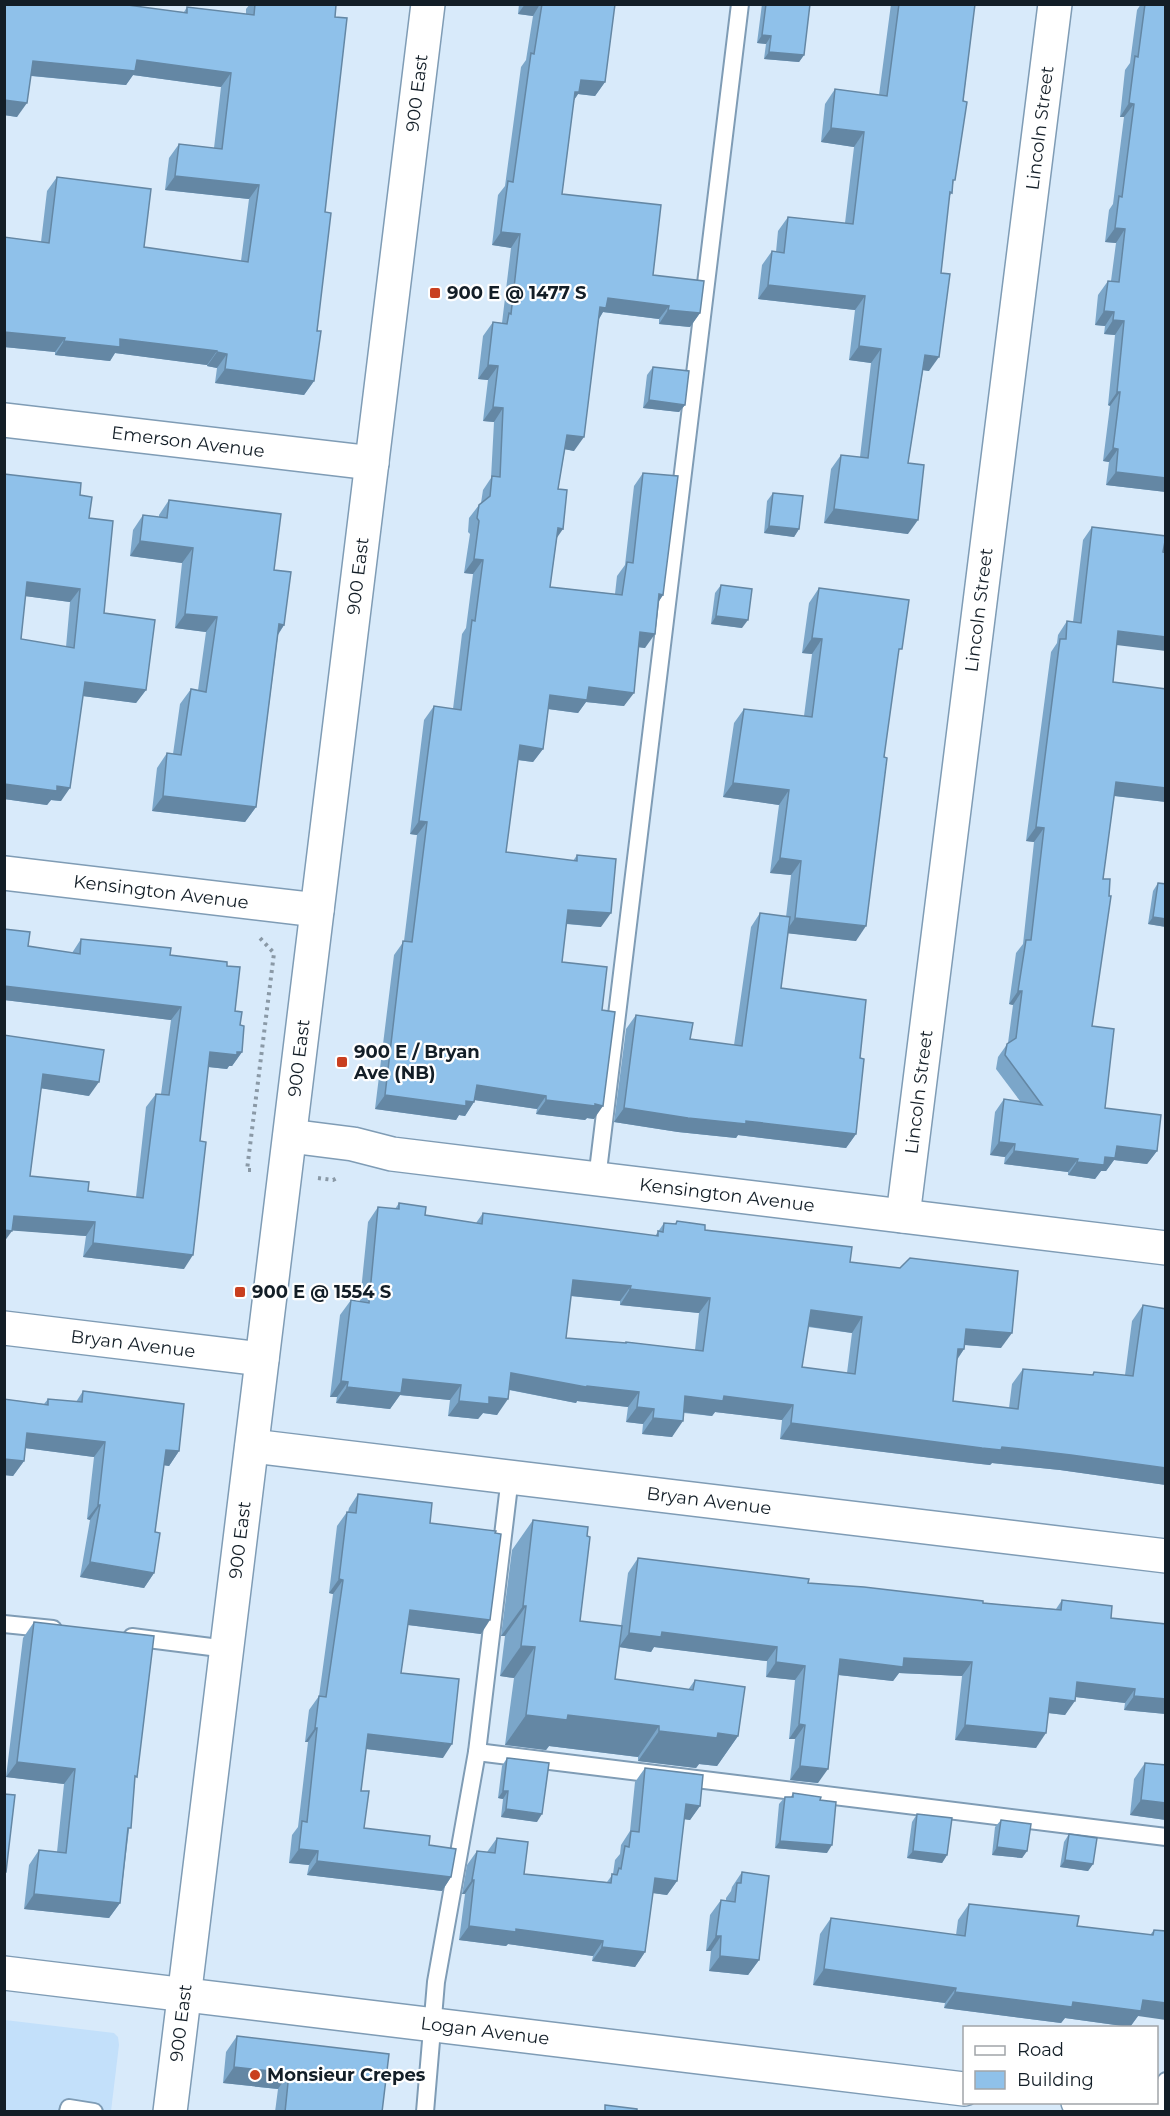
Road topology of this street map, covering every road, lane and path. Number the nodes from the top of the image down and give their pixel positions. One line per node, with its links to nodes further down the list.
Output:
1 (428, 4): 5 (street, 900 East)
2 (741, 4): 12 (lane)
3 (1055, 4): 14 (street, Lincoln Street)
4 (4, 420): 5 (street, Emerson Avenue)
5 (372, 463): 7 (street, 900 East)
6 (4, 873): 7 (street, Kensington Avenue)
7 (317, 910): 9 (street, 900 East)
8 (274, 953): 10 (path)
9 (290, 1136): 12 (street, Kensington Avenue); 17 (street, 900 East)
10 (247, 1170)
11 (316, 1178): 13 (path)
12 (597, 1179): 14 (street, Kensington Avenue)
13 (333, 1180)
14 (903, 1216): 15 (street, Kensington Avenue)
15 (1166, 1248)
16 (4, 1328): 17 (street, Bryan Avenue)
17 (262, 1359): 18 (street, 900 East)
18 (252, 1446): 19 (street, Bryan Avenue); 24 (street, 900 East)
19 (510, 1477): 20 (street, Bryan Avenue); 25 (lane)
20 (1166, 1556)
21 (4, 1624): 22 (lane)
22 (72, 1630)
23 (117, 1635): 24 (lane)
24 (227, 1649): 28 (street, 900 East)
25 (477, 1752): 26 (lane); 29 (lane)
26 (1166, 1837)
27 (4, 1973): 28 (street, Logan Avenue)
28 (184, 1994): 29 (street, Logan Avenue); 35 (street, 900 East)
29 (431, 2024): 31 (street, Logan Avenue); 36 (lane)
30 (1166, 2081): 38 (lane)
31 (963, 2089)
32 (1086, 2104): 37 (street)
33 (68, 2112): 34 (lane)
34 (94, 2112)
35 (170, 2112)
36 (425, 2112)
37 (1152, 2112)
38 (1161, 2112)

